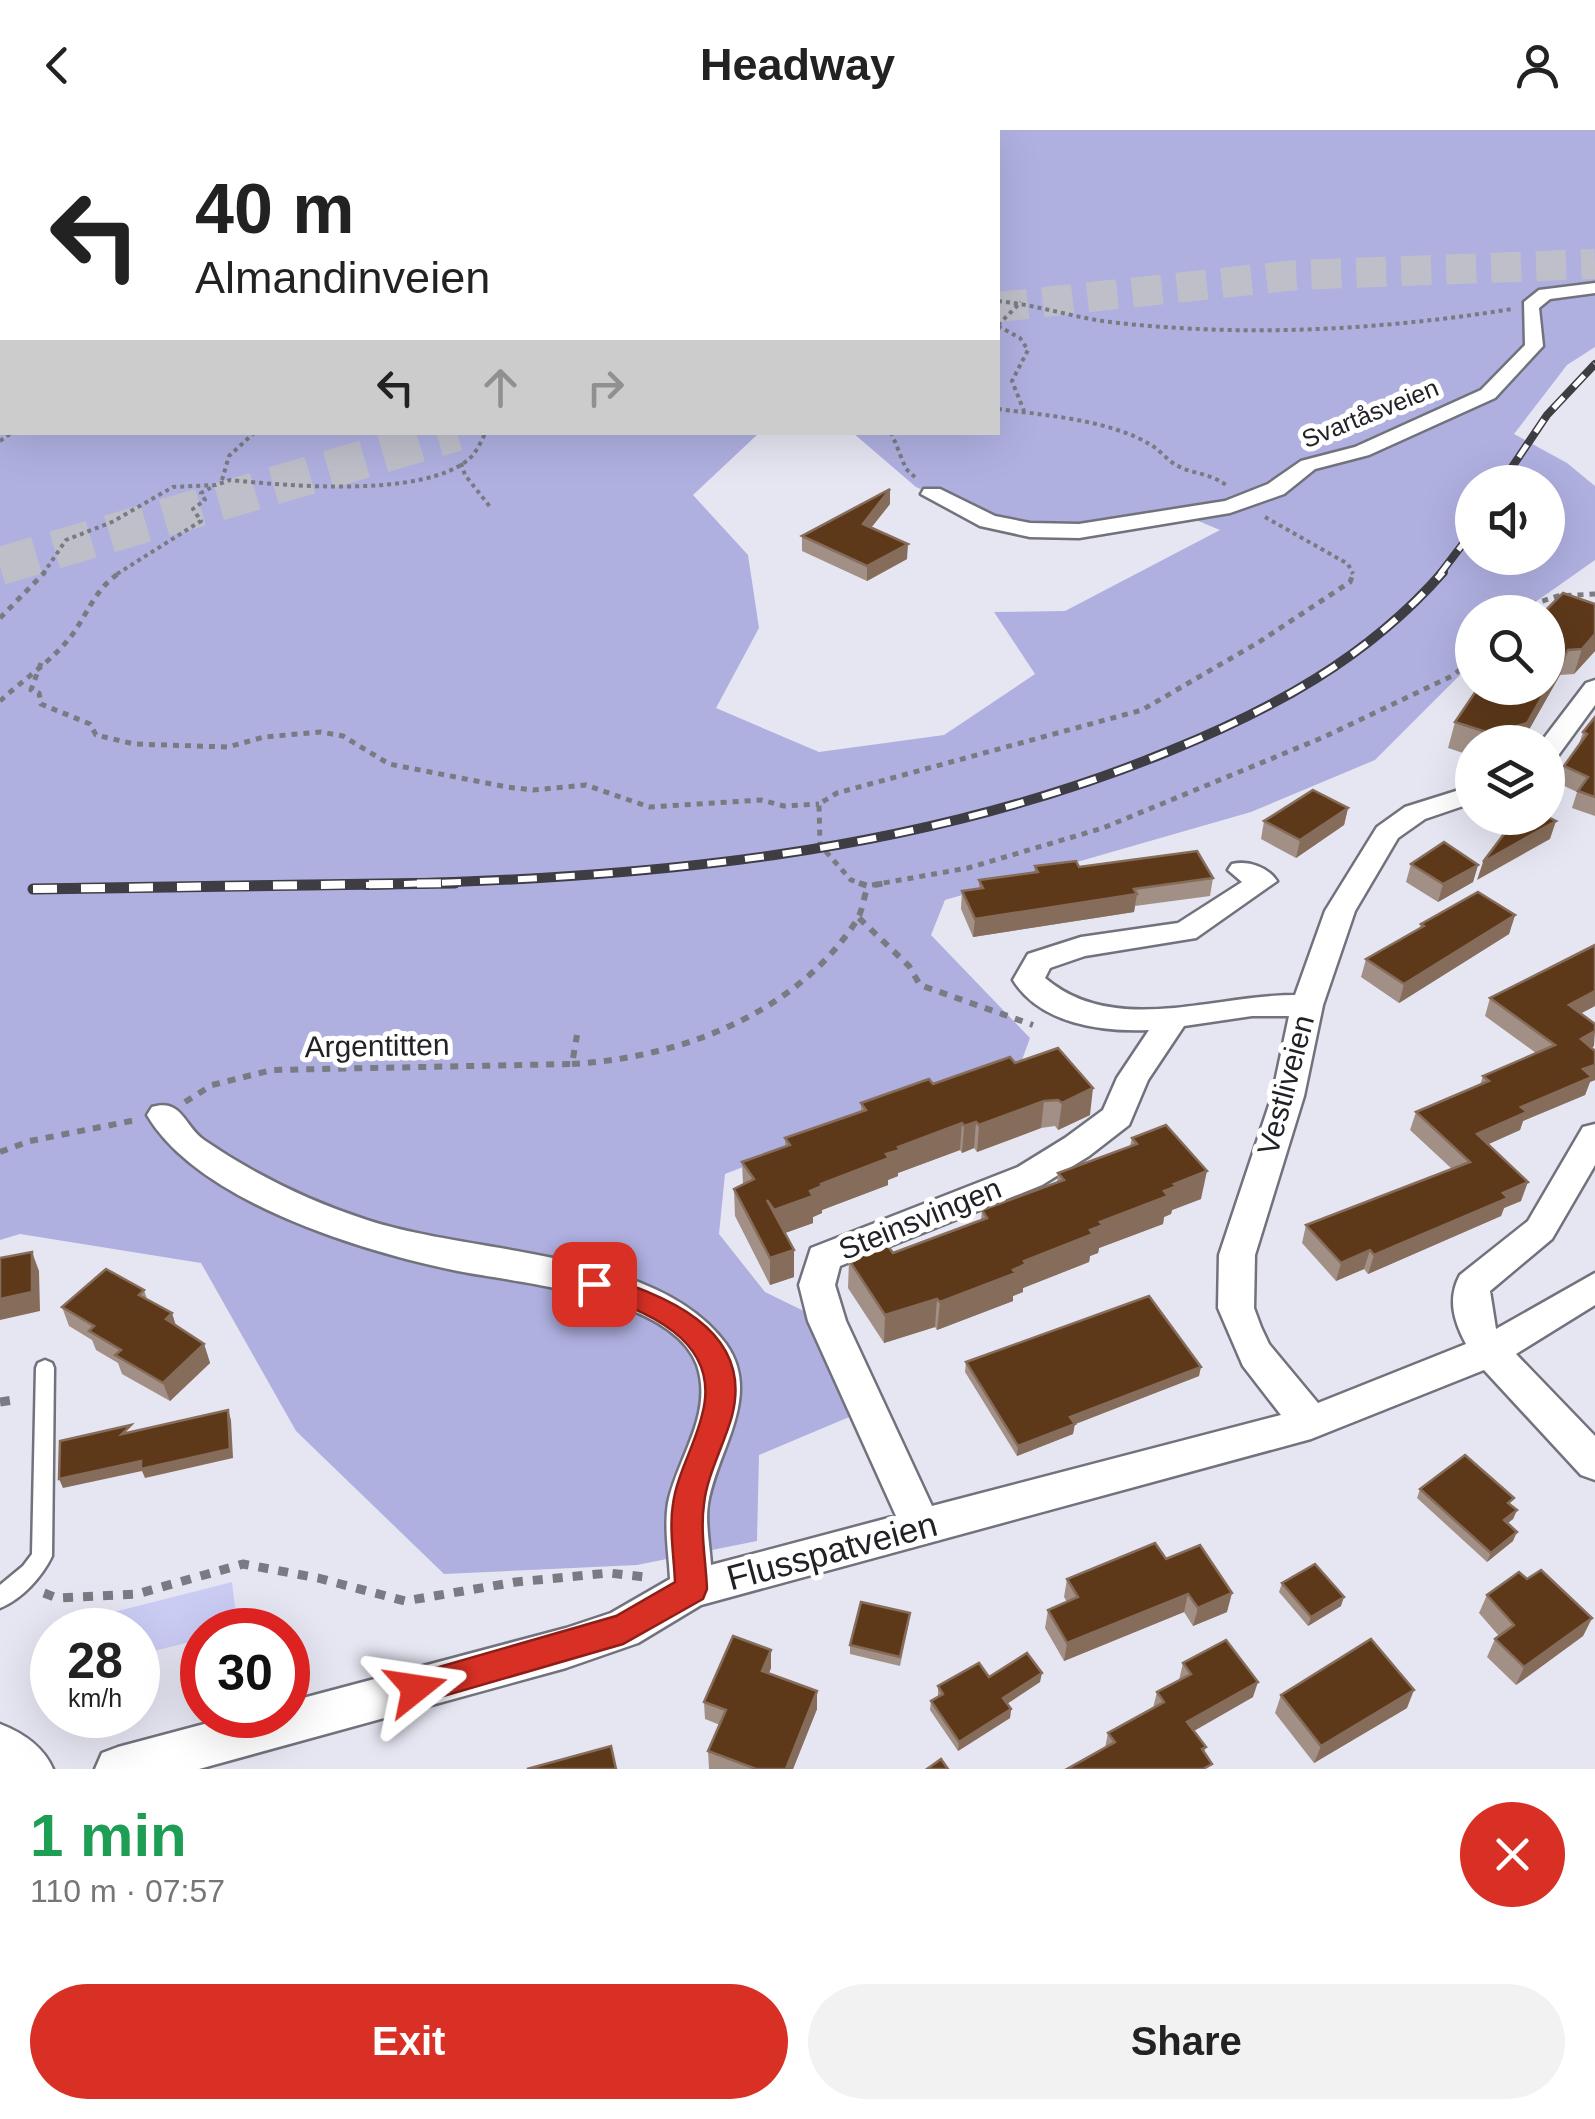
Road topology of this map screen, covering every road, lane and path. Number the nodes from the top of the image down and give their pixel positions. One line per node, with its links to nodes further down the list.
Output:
1 (1595, 288): 4 (street)
2 (1000, 301): 3 (path)
3 (1020, 302): 4 (path); 5 (path)
4 (1530, 306): 15 (street, Svartåsveien)
5 (1000, 324)
6 (1000, 327): 8 (path)
7 (1000, 408): 8 (path)
8 (1025, 412): 15 (path)
9 (252, 435): 13 (path)
10 (484, 435): 12 (path)
11 (891, 435): 14 (path)
12 (461, 463): 13 (path); 16 (path)
13 (216, 485): 19 (path); 20 (path)
14 (932, 494): 15 (street, Svartåsveien)
15 (1232, 506): 26 (path)
16 (491, 508)
17 (1595, 594): 18 (path)
18 (1565, 596)
19 (0, 618)
20 (41, 664): 23 (path); 26 (path)
21 (1455, 674): 28 (path)
22 (1595, 688): 24 (street)
23 (0, 701)
24 (1565, 728)
25 (1455, 800): 30 (street, Vestliveien)
26 (819, 804): 28 (path)
27 (1242, 870): 31 (street)
28 (868, 886): 29 (path)
29 (859, 918): 31 (path); 34 (path, Argentitten)
30 (1307, 1006): 32 (street); 41 (street, Vestliveien)
31 (1069, 1010): 32 (street)
32 (1173, 1020): 43 (street, Steinsvingen)
33 (578, 1035): 34 (path)
34 (572, 1064): 35 (path, Argentitten)
35 (164, 1115): 37 (path); 45 (street)
36 (1595, 1136): 39 (street)
37 (0, 1152)
38 (1595, 1287): 39 (street, Flusspatveien)
39 (1490, 1351): 41 (street, Flusspatveien); 42 (street)
40 (45, 1368): 44 (lane)
41 (1311, 1423): 43 (street, Flusspatveien)
42 (1595, 1463)
43 (921, 1527): 45 (street, Flusspatveien)
44 (20, 1583): 45 (path); 46 (lane)
45 (691, 1589): 47 (street, Flusspatveien)
46 (0, 1598)
47 (118, 1769)

